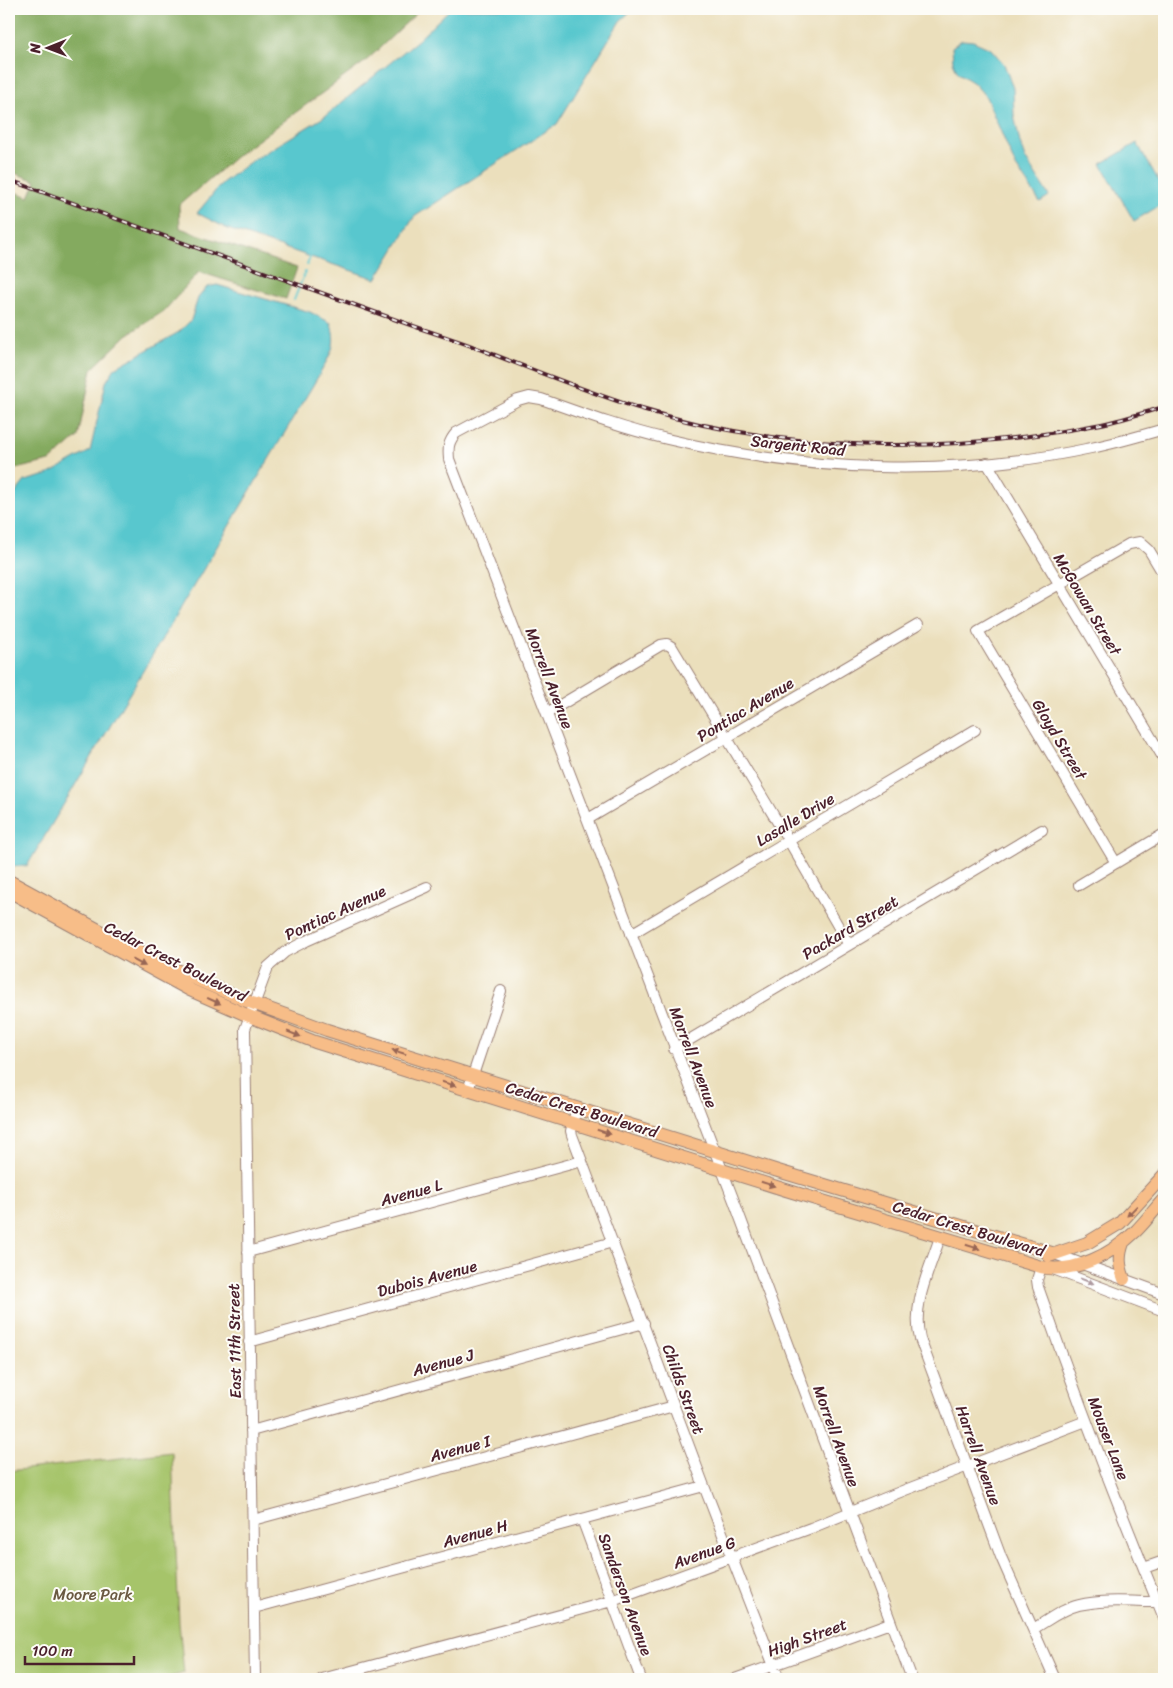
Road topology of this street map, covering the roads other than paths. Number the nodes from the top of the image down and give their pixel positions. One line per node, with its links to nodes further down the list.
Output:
1 (1164, 429): 3 (street, Sargent Road)
2 (448, 446): 3 (street, Sargent Road); 7 (street, Morrell Avenue)
3 (986, 463): 5 (street, McGowan Street)
4 (1164, 576): 5 (street)
5 (1059, 584): 10 (street, McGowan Street); 15 (street, Gloyd Street)
6 (918, 624): 9 (street, Pontiac Avenue)
7 (547, 713): 9 (street); 11 (street, Morrell Avenue)
8 (975, 730): 14 (street, Lasalle Drive)
9 (726, 738): 11 (street, Pontiac Avenue); 14 (street)
10 (1164, 759)
11 (588, 819): 20 (street, Morrell Avenue)
12 (1042, 830): 22 (street, Packard Street)
13 (1164, 834): 15 (street)
14 (788, 841): 20 (street, Lasalle Drive); 22 (street)
15 (1116, 863): 17 (street)
16 (9, 880): 21 (main road, Cedar Crest Boulevard)
17 (1079, 885)
18 (427, 887): 24 (street, Pontiac Avenue)
19 (9, 891): 21 (main road, Cedar Crest Boulevard)
20 (631, 934): 26 (street, Morrell Avenue)
21 (101, 937): 24 (main road, Cedar Crest Boulevard); 25 (main road, Cedar Crest Boulevard, one-way to 25)
22 (849, 945): 26 (street, Packard Street)
23 (501, 991): 27 (street)
24 (254, 1004): 25 (street, East 11th Street); 27 (main road, Cedar Crest Boulevard, one-way to 24)
25 (249, 1016): 28 (main road, Cedar Crest Boulevard, one-way to 28); 40 (street, East 11th Street)
26 (674, 1049): 31 (street, Morrell Avenue)
27 (473, 1075): 28 (street); 29 (main road, Cedar Crest Boulevard)
28 (468, 1090): 30 (main road, Cedar Crest Boulevard)
29 (578, 1108): 30 (street, Childs Street); 31 (main road, Cedar Crest Boulevard)
30 (573, 1123): 32 (street, Childs Street); 33 (main road, Cedar Crest Boulevard, one-way to 33)
31 (713, 1150): 33 (street, Morrell Avenue); 36 (main road, Cedar Crest Boulevard)
32 (582, 1161): 38 (street, Childs Street); 40 (street, Avenue L)
33 (721, 1169): 37 (main road, Cedar Crest Boulevard, one-way to 37); 56 (street, Morrell Avenue)
34 (1164, 1174): 41 (main road, one-way to 41)
35 (1164, 1199): 39 (main road)
36 (945, 1221): 37 (main road); 41 (main road, Cedar Crest Boulevard)
37 (940, 1237): 43 (main road, Cedar Crest Boulevard, one-way to 43); 54 (street, Harrell Avenue)
38 (613, 1242): 49 (street, Childs Street); 50 (street, Dubois Avenue)
39 (1123, 1243): 42 (main road); 44 (main road)
40 (248, 1252): 50 (street, East 11th Street)
41 (1055, 1254): 42 (street, Cedar Crest Boulevard); 43 (main road)
42 (1082, 1264): 43 (main road); 44 (street, Cedar Crest Boulevard)
43 (1046, 1268): 47 (street, Cedar Crest Boulevard, one-way to 47); 52 (street, Mouser Lane)
44 (1124, 1278): 45 (street, Cedar Crest Boulevard)
45 (1151, 1288): 46 (street, Cedar Crest Boulevard); 47 (street)
46 (1164, 1294)
47 (1144, 1303): 48 (street, Cedar Crest Boulevard)
48 (1164, 1311)
49 (644, 1323): 51 (street, Childs Street); 53 (street, Avenue J)
50 (249, 1342): 53 (street, East 11th Street)
51 (674, 1406): 55 (street, Childs Street); 58 (street, Avenue I)
52 (1086, 1421): 54 (street, Avenue G); 61 (street, Mouser Lane)
53 (251, 1431): 58 (street, East 11th Street)
54 (968, 1466): 56 (street, Avenue G); 67 (street, Harrell Avenue)
55 (704, 1486): 57 (street, Avenue H); 59 (street, Childs Street)
56 (850, 1512): 59 (street, Avenue G); 66 (street, Morrell Avenue)
57 (582, 1519): 62 (street, Sanderson Avenue); 64 (street, Avenue H)
58 (253, 1520): 64 (street, East 11th Street)
59 (732, 1558): 62 (street, Avenue G); 68 (street, Childs Street)
60 (1164, 1561): 61 (street)
61 (1144, 1568): 63 (street, Mouser Lane)
62 (612, 1601): 70 (street, Avenue G); 71 (street, Sanderson Avenue)
63 (1158, 1602): 65 (street, Mouser Lane); 67 (street)
64 (254, 1608): 69 (street, East 11th Street)
65 (1164, 1618)
66 (890, 1623): 68 (street, High Street); 74 (street, Morrell Avenue)
67 (1033, 1629): 75 (street, Harrell Avenue)
68 (774, 1666): 72 (street, High Street); 73 (street, Childs Street)
69 (255, 1679)
70 (322, 1679)
71 (641, 1679)
72 (734, 1679)
73 (779, 1679)
74 (912, 1679)
75 (1054, 1679)

